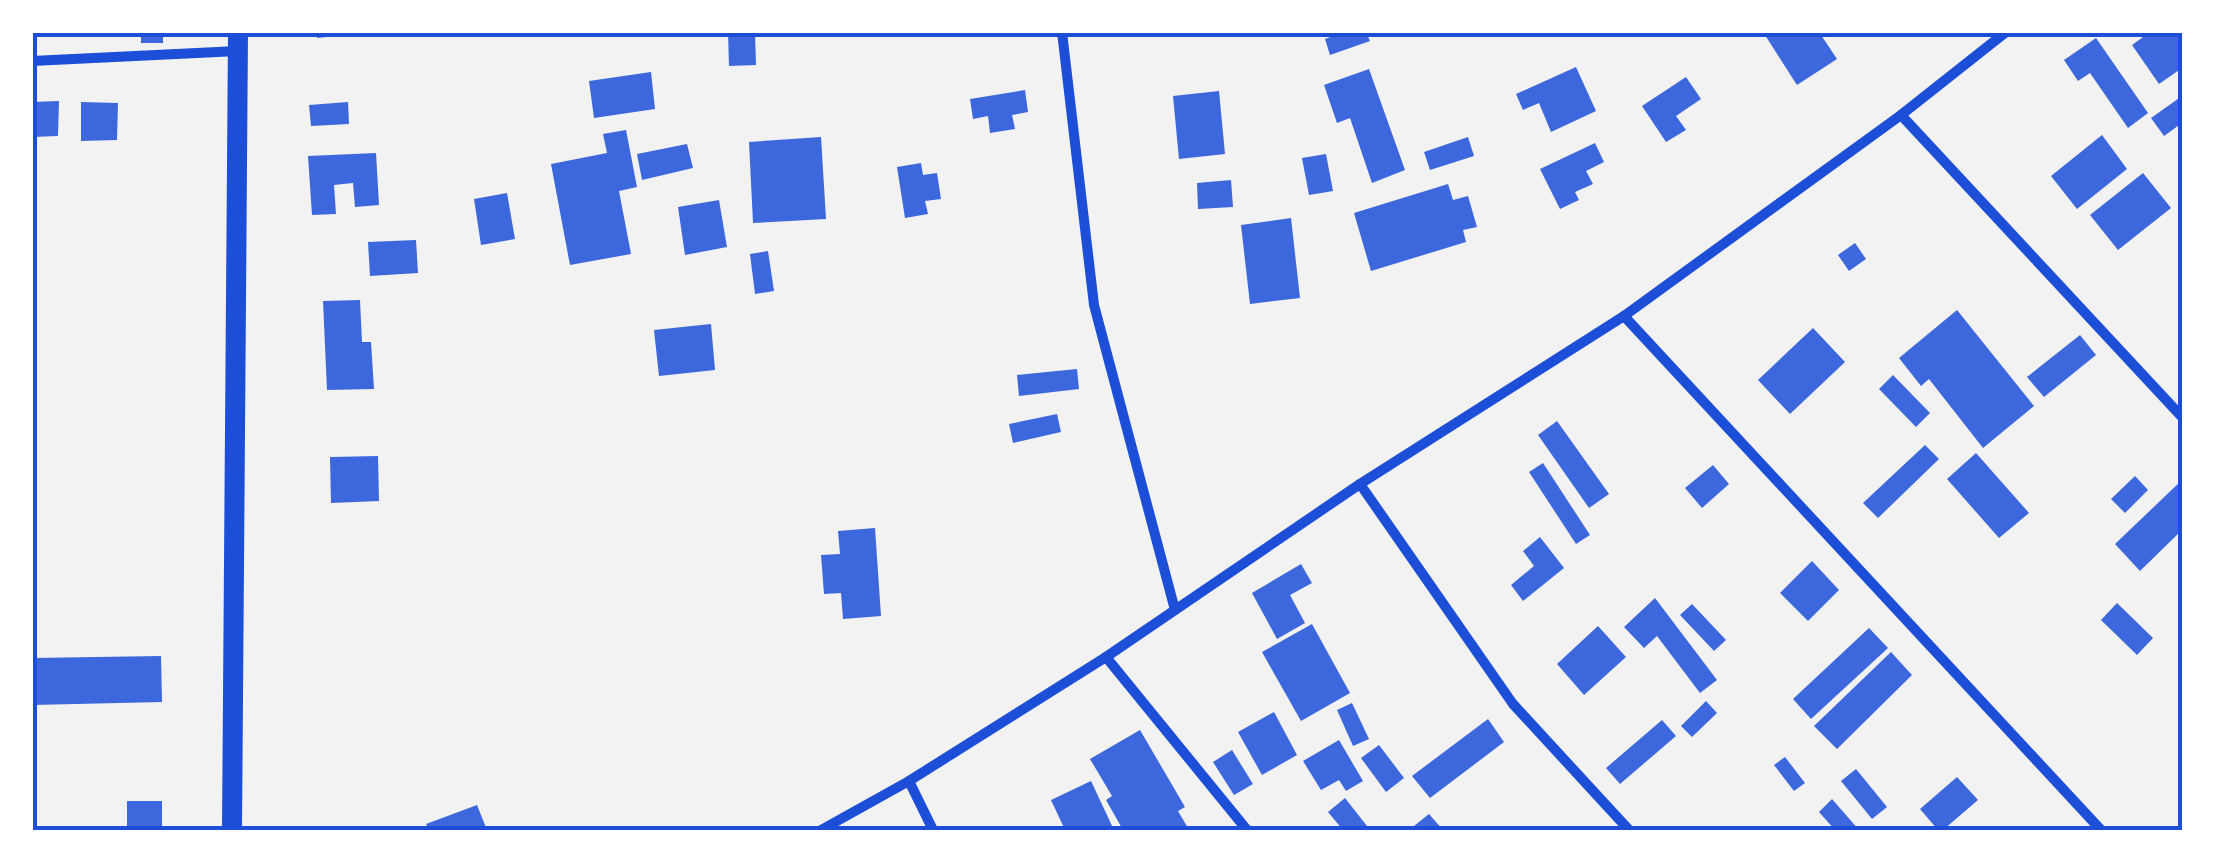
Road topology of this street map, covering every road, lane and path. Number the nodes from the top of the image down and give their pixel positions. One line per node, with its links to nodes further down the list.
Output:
1 (1062, 32): 9 (street)
2 (2006, 32): 5 (street)
3 (238, 42): 4 (street); 12 (main road)
4 (32, 61)
5 (1901, 115): 6 (street); 7 (street)
6 (1624, 316): 8 (street); 17 (street)
7 (2182, 416)
8 (1360, 484): 9 (street); 16 (street)
9 (1175, 610): 10 (street)
10 (1106, 657): 11 (street); 15 (street)
11 (909, 781): 13 (street); 14 (street)
12 (232, 830)
13 (822, 830)
14 (933, 830)
15 (1246, 830)
16 (1628, 830)
17 (2102, 830)

